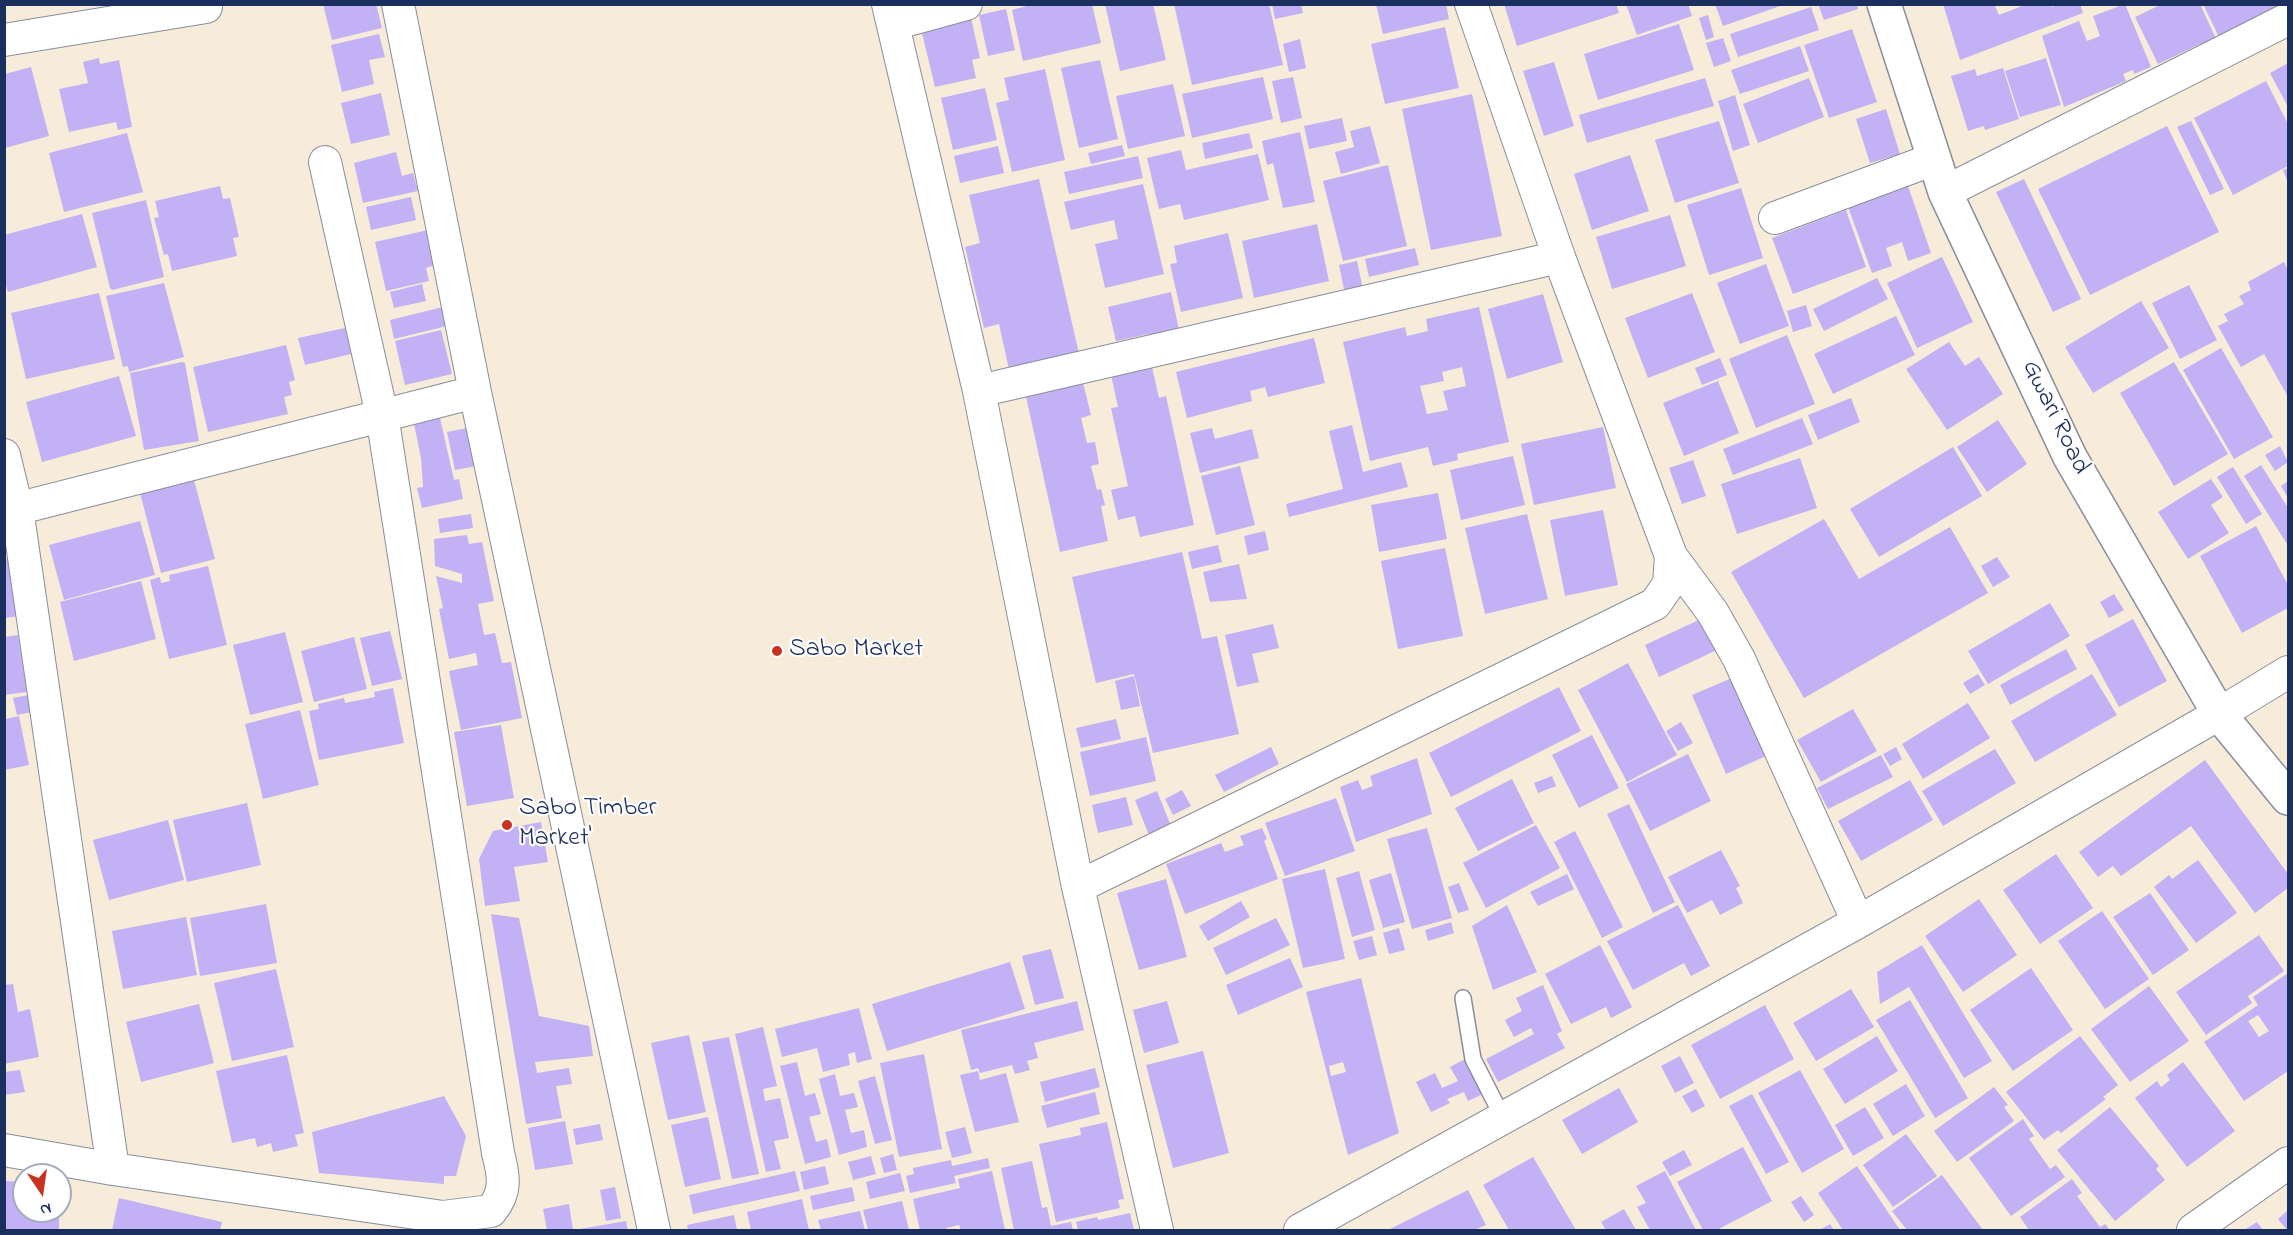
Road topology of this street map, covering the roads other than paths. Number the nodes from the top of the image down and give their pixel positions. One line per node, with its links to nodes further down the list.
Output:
1 (398, 4): 15 (street)
2 (966, 4): 6 (street)
3 (1471, 4): 13 (street)
4 (1884, 4): 9 (street, Gwari Road)
5 (206, 7): 8 (street)
6 (890, 14): 14 (street)
7 (2289, 19): 11 (street)
8 (4, 40)
9 (1934, 159): 11 (street, Gwari Road); 12 (street)
10 (325, 162): 16 (street)
11 (1945, 192): 21 (street, Gwari Road)
12 (1775, 218)
13 (1559, 257): 14 (street); 19 (street)
14 (979, 391): 23 (street)
15 (476, 392): 16 (street); 30 (street)
16 (382, 415): 18 (street); 29 (street)
17 (4, 455): 18 (street)
18 (11, 511): 29 (street)
19 (1671, 556): 23 (street); 24 (street)
20 (2289, 672): 21 (street)
21 (2219, 714): 22 (street, Gwari Road); 24 (street)
22 (2289, 798)
23 (1078, 887): 31 (street)
24 (1858, 922): 26 (street)
25 (1463, 998): 26 (lane)
26 (1503, 1118): 32 (street)
27 (4, 1150): 29 (street)
28 (2289, 1163): 33 (street)
29 (113, 1169)
30 (654, 1230)
31 (1157, 1230)
32 (1300, 1230)
33 (2193, 1230)

